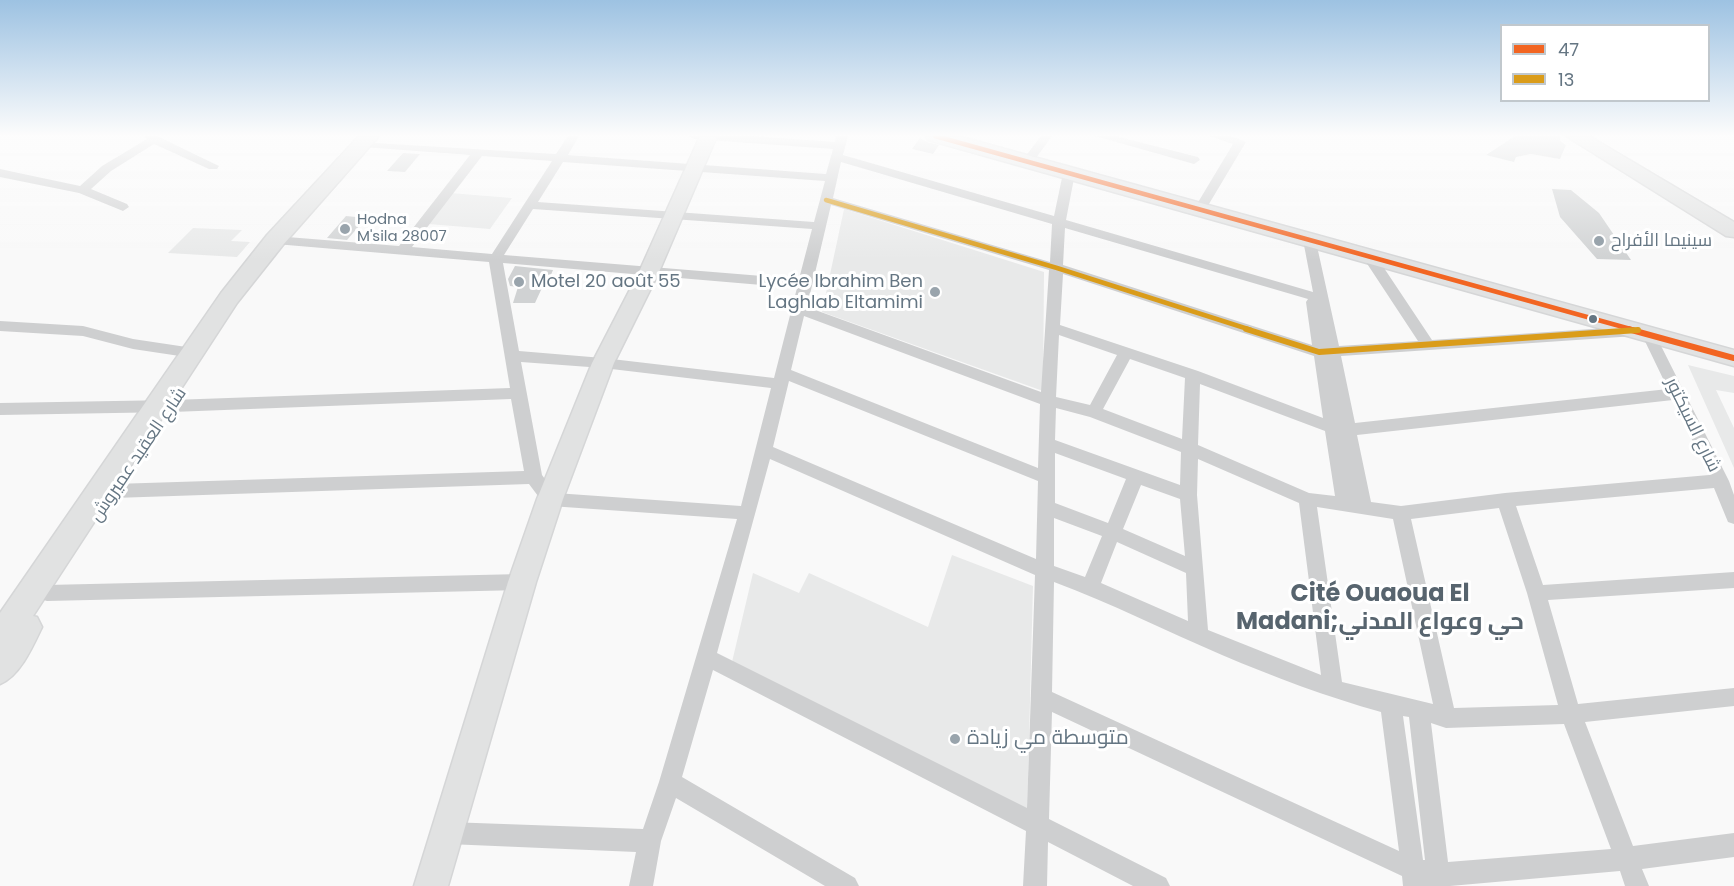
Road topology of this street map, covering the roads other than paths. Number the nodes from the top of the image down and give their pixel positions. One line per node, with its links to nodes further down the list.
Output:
1 (21, 177): 15 (street)
2 (93, 177): 15 (street)
3 (333, 177): 26 (main road, شارع العقيد عميروش)
4 (459, 177): 27 (street)
5 (548, 177): 17 (street)
6 (689, 177): 20 (street)
7 (824, 177): 14 (street)
8 (931, 177): 21 (street)
9 (1068, 177): 21 (street)
10 (1085, 177): 19 (main road)
11 (1219, 177): 19 (street)
12 (1644, 177): 24 (main road)
13 (1659, 177): 22 (main road)
14 (832, 178): 16 (street)
15 (83, 190): 18 (street)
16 (826, 200): 23 (street); 30 (street)
17 (530, 206): 20 (street); 29 (street)
18 (123, 207)
19 (1200, 209): 25 (main road)
20 (673, 215): 23 (street); 31 (street)
21 (1059, 221): 30 (street); 33 (street)
22 (1734, 222)
23 (819, 226): 32 (street)
24 (1734, 231)
25 (1305, 238): 28 (main road); 33 (street)
26 (275, 240): 27 (street); 41 (main road, شارع العقيد عميروش); 50 (main road, شارع العقيد عميروش)
27 (402, 251): 29 (street)
28 (1369, 256): 37 (main road); 38 (street)
29 (495, 259): 31 (street); 42 (street)
30 (1057, 268): 36 (street); 40 (street)
31 (649, 272): 32 (street); 44 (street)
32 (805, 284): 34 (street)
33 (1317, 297): 40 (street)
34 (798, 309): 46 (street); 49 (street)
35 (0, 326): 41 (street)
36 (1053, 328): 39 (street); 49 (street)
37 (1643, 332): 38 (street); 43 (main road); 48 (street, شارع السيكتور)
38 (1428, 345): 40 (street)
39 (1126, 352): 45 (street); 52 (street)
40 (1326, 352): 53 (street)
41 (193, 353): 50 (main road, شارع العقيد عميروش)
42 (513, 356): 44 (street); 47 (street)
43 (1734, 358)
44 (603, 363): 46 (street); 63 (street)
45 (1193, 375): 53 (street); 55 (street)
46 (781, 379): 56 (street); 58 (street)
47 (517, 393): 50 (street); 57 (street)
48 (1676, 394): 53 (street); 60 (street, شارع السيكتور)
49 (1048, 401): 52 (street); 54 (street)
50 (163, 406): 51 (street); 61 (main road, شارع العقيد عميروش); 81 (main road, شارع العقيد عميروش)
51 (0, 409)
52 (1094, 412): 55 (street)
53 (1340, 429): 66 (street); 68 (street)
54 (1048, 444): 58 (street); 59 (street)
55 (1189, 448): 62 (street); 64 (street)
56 (764, 450): 69 (street); 74 (street)
57 (534, 477): 61 (street); 63 (street)
58 (1047, 478): 67 (street)
59 (1135, 478): 62 (street); 72 (street)
60 (1719, 481): 65 (street); 71 (street, شارع السيكتور)
61 (114, 492): 78 (main road, شارع العقيد عميروش)
62 (1188, 495): 73 (street)
63 (550, 499): 69 (street); 76 (street)
64 (1307, 499): 66 (street); 84 (street)
65 (1505, 500): 70 (street); 79 (street)
66 (1345, 506): 68 (street)
67 (1045, 507): 72 (street); 74 (street)
68 (1364, 509): 70 (street)
69 (748, 513): 82 (street)
70 (1401, 513): 90 (street)
71 (1734, 518)
72 (1112, 532): 73 (street); 77 (street)
73 (1196, 569): 80 (street)
74 (1044, 570): 77 (street); 85 (street)
75 (1734, 580): 79 (street)
76 (522, 582): 78 (street); 93 (street)
77 (1090, 587): 80 (street)
78 (47, 593): 83 (main road, شارع العقيد عميروش)
79 (1536, 593): 89 (street)
80 (1198, 634): 84 (street)
81 (0, 640)
82 (706, 657): 91 (street); 92 (street)
83 (0, 669)
84 (1333, 689): 87 (street)
85 (1042, 697): 92 (street); 97 (street)
86 (1734, 697): 89 (street)
87 (1391, 705): 88 (street); 97 (street)
88 (1419, 709): 90 (street); 98 (street)
89 (1571, 714): 90 (street); 96 (street)
90 (1446, 718)
91 (670, 782): 94 (street); 101 (street)
92 (1038, 824): 102 (street); 103 (street)
93 (448, 833): 94 (street); 99 (street)
94 (650, 841): 100 (street)
95 (1734, 845): 96 (street)
96 (1626, 860): 98 (street); 104 (street)
97 (1414, 877): 98 (street)
98 (1438, 880)
99 (431, 886)
100 (641, 886)
101 (847, 886)
102 (1035, 886)
103 (1158, 886)
104 (1637, 886)

